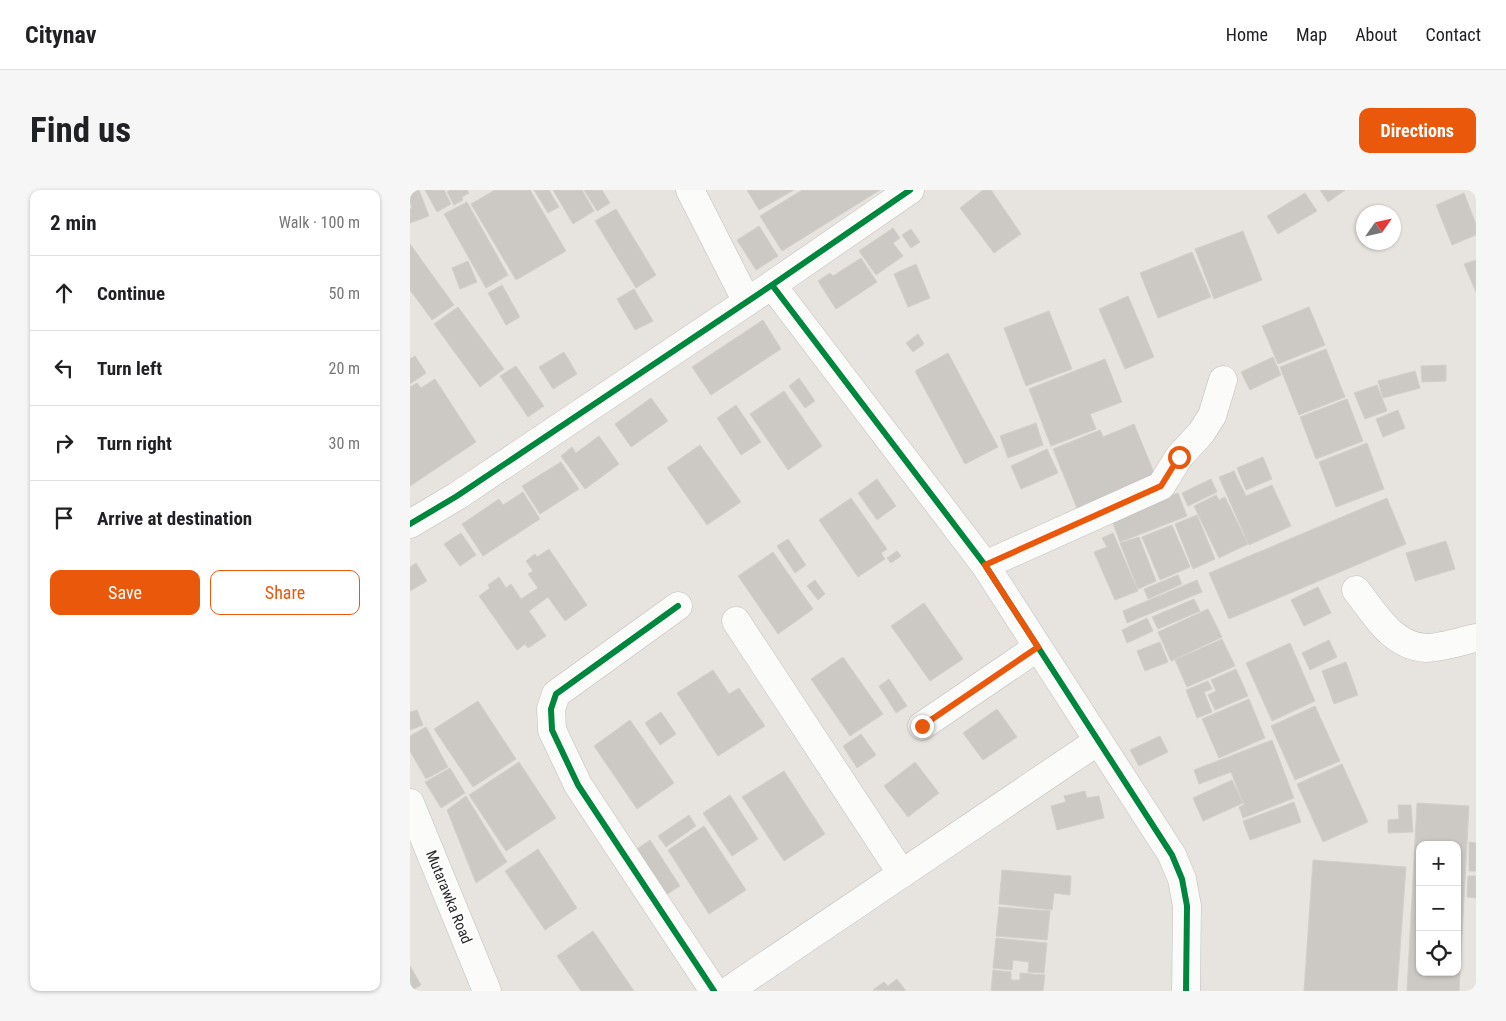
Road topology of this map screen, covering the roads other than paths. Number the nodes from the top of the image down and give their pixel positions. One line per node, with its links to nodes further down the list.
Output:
1 (690, 190): 4 (street)
2 (910, 190): 3 (street)
3 (772, 285): 4 (street); 7 (street)
4 (747, 302): 6 (street)
5 (1224, 380): 7 (street)
6 (410, 524)
7 (985, 565): 12 (street)
8 (1356, 590): 11 (street)
9 (678, 606): 18 (street)
10 (736, 621): 16 (street)
11 (1476, 638)
12 (1038, 647): 13 (street); 14 (street)
13 (922, 726)
14 (1098, 741): 16 (street); 20 (street)
15 (412, 812): 17 (street, Mutarawka Road)
16 (902, 874): 19 (street)
17 (487, 991)
18 (714, 991)
19 (728, 991)
20 (1186, 991)

